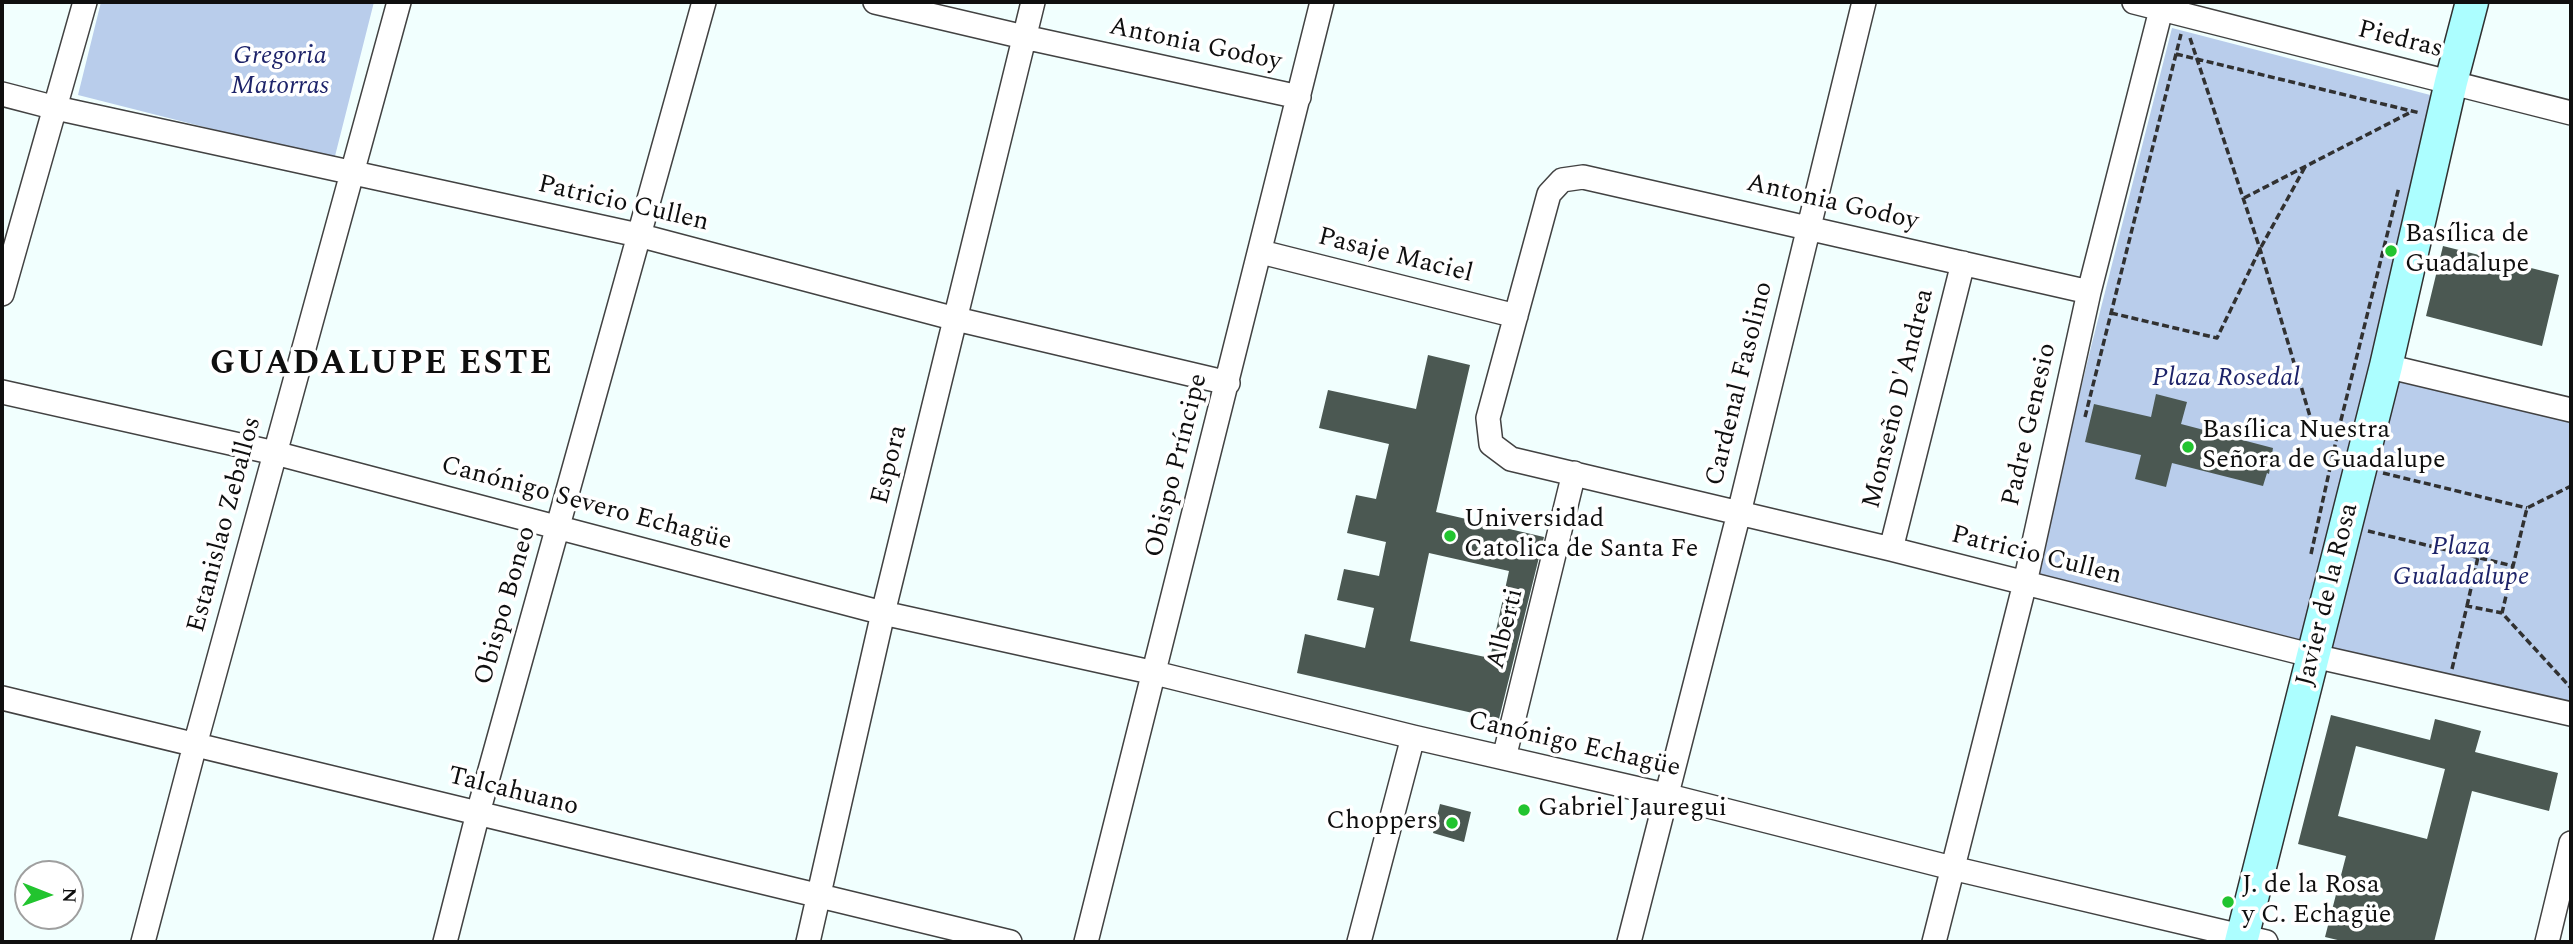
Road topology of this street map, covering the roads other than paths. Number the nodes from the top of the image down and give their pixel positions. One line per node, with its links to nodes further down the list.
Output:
1 (85, 2): 15 (street)
2 (399, 2): 17 (street, Estanislao Zeballos)
3 (704, 2): 19 (street, Obispo Boneo)
4 (875, 2): 11 (street, Antonia Godoy)
5 (1033, 2): 11 (street, Espora)
6 (1322, 2): 14 (street, Obispo Príncipe)
7 (1864, 2): 18 (street, Cardenal Fasolino)
8 (2134, 2): 10 (street, Piedras)
9 (2472, 2): 12 (street, Javier de la Rosa)
10 (2162, 5): 12 (street, Piedras); 22 (street, Padre Genesio)
11 (1024, 37): 14 (street, Antonia Godoy); 25 (street, Espora)
12 (2451, 82): 16 (street, Piedras); 26 (street, Javier de la Rosa)
13 (2, 94): 15 (street, Patricio Cullen)
14 (1299, 97): 20 (street, Obispo Príncipe)
15 (56, 108): 17 (street, Patricio Cullen); 23 (street)
16 (2571, 113)
17 (353, 173): 19 (street, Patricio Cullen); 30 (street, Estanislao Zeballos)
18 (1808, 228): 21 (street, Antonia Godoy); 24 (street, Antonia Godoy); 32 (street, Cardenal Fasolino)
19 (639, 235): 25 (street, Patricio Cullen); 33 (street, Obispo Boneo)
20 (1261, 252): 24 (street, Pasaje Maciel); 27 (street, Obispo Príncipe)
21 (1963, 263): 22 (street, Antonia Godoy); 34 (street, Monseño D'Andrea)
22 (2089, 292): 35 (street, Padre Genesio)
23 (2, 294)
24 (1516, 316): 31 (street, Patricio Cullen)
25 (957, 319): 27 (street, Patricio Cullen); 36 (street, Espora)
26 (2386, 366): 29 (street); 37 (street, Javier de la Rosa)
27 (1228, 383): 38 (street, Obispo Príncipe)
28 (2, 393): 30 (street, Canónigo Severo Echagüe)
29 (2571, 410)
30 (275, 453): 33 (street, Canónigo Severo Echagüe); 42 (street, Estanislao Zeballos)
31 (1574, 473): 32 (street, Patricio Cullen); 43 (street, Alberti)
32 (1739, 513): 34 (street, Patricio Cullen); 44 (street, Cardenal Fasolino)
33 (558, 526): 36 (street, Canónigo Severo Echagüe); 45 (street, Obispo Boneo)
34 (1891, 549): 35 (street, Patricio Cullen)
35 (2025, 583): 37 (street, Patricio Cullen); 47 (street, Padre Genesio)
36 (883, 612): 38 (street, Canónigo Severo Echagüe); 48 (street, Espora)
37 (2314, 656): 40 (street, Patricio Cullen); 49 (street, Javier de la Rosa)
38 (1155, 673): 41 (street, Canónigo Echagüe); 54 (street, Obispo Príncipe)
39 (2, 698): 42 (street, Talcahuano)
40 (2571, 714)
41 (1413, 737): 43 (street, Canónigo Echagüe); 55 (street)
42 (195, 745): 45 (street, Talcahuano); 50 (street, Estanislao Zeballos)
43 (1504, 758): 44 (street, Canónigo Echagüe)
44 (1665, 795): 47 (street, Canónigo Echagüe); 56 (street, Cardenal Fasolino)
45 (478, 813): 48 (street, Talcahuano); 51 (street, Obispo Boneo)
46 (2571, 843): 58 (street)
47 (1952, 868): 49 (street, Canónigo Echagüe); 57 (street, Padre Genesio)
48 (819, 896): 52 (street, Espora); 53 (street, Talcahuano)
49 (2250, 940)
50 (143, 942)
51 (445, 942)
52 (808, 942)
53 (1010, 942)
54 (1086, 942)
55 (1359, 942)
56 (1629, 942)
57 (1934, 942)
58 (2547, 942)

